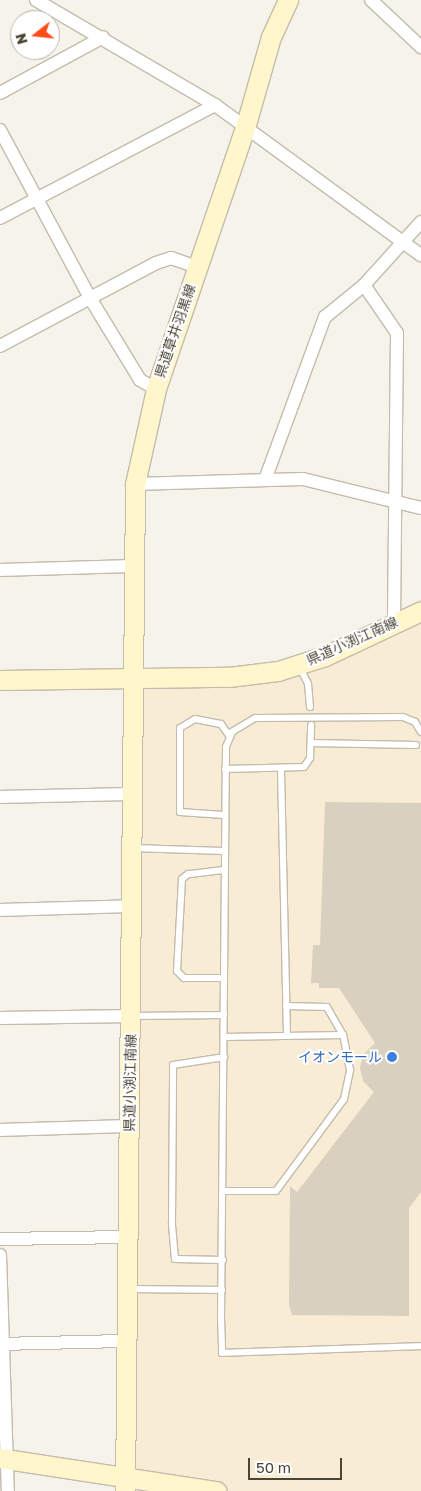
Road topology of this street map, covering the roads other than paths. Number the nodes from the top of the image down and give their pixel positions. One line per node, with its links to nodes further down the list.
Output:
1 (36, 0): 4 (street)
2 (288, 0): 8 (main road, 県道草井羽黒線)
3 (371, 0): 5 (street)
4 (103, 37): 6 (street); 7 (street)
5 (421, 48)
6 (0, 93)
7 (215, 105): 8 (street); 10 (street)
8 (245, 128): 13 (street); 15 (main road, 県道草井羽黒線)
9 (0, 130): 10 (street)
10 (36, 198): 11 (street); 17 (street)
11 (0, 218)
12 (421, 222): 13 (street)
13 (402, 242): 14 (street); 16 (street)
14 (421, 255)
15 (196, 267): 17 (street); 19 (main road, 県道草井羽黒線)
16 (364, 285): 20 (street); 22 (street)
17 (90, 298): 18 (street); 19 (street)
18 (0, 346)
19 (156, 390): 21 (main road, 県道草井羽黒線)
20 (266, 477): 21 (street); 22 (street)
21 (135, 484): 24 (main road, 県道草井羽黒線)
22 (398, 505): 23 (street); 27 (street)
23 (421, 508)
24 (134, 566): 25 (street); 29 (main road, 県道草井羽黒線)
25 (0, 570)
26 (421, 611): 27 (main road, 県道小渕江南線)
27 (394, 624): 28 (main road, 県道小渕江南線)
28 (298, 664): 29 (main road, 県道小渕江南線); 31 (lane)
29 (132, 675): 30 (main road, 県道小渕江南線); 39 (main road, 県道小渕江南線)
30 (0, 680)
31 (310, 707)
32 (311, 725): 35 (lane)
33 (421, 732): 34 (lane)
34 (230, 737): 37 (lane); 41 (lane)
35 (312, 743): 36 (lane); 38 (lane)
36 (416, 745)
37 (225, 769): 38 (lane); 41 (lane)
38 (281, 770): 48 (lane)
39 (133, 794): 40 (street); 42 (main road, 県道小渕江南線)
40 (0, 797)
41 (224, 815): 43 (lane)
42 (133, 848): 43 (lane); 45 (main road, 県道小渕江南線)
43 (223, 851): 44 (lane)
44 (223, 870): 47 (lane); 47 (lane)
45 (133, 906): 46 (street); 50 (main road, 県道小渕江南線)
46 (0, 910)
47 (224, 978): 49 (lane)
48 (286, 1006): 52 (lane); 53 (lane)
49 (224, 1015): 50 (lane); 54 (lane)
50 (132, 1016): 51 (street); 56 (main road, 県道小渕江南線)
51 (0, 1018)
52 (287, 1035): 53 (lane); 54 (lane)
53 (343, 1035): 58 (lane)
54 (224, 1036): 55 (lane)
55 (224, 1057): 58 (lane); 62 (lane)
56 (129, 1126): 57 (street); 59 (main road, 県道小渕江南線)
57 (0, 1130)
58 (224, 1190): 62 (lane)
59 (128, 1237): 60 (street); 63 (main road, 県道小渕江南線)
60 (0, 1240)
61 (0, 1255): 66 (street)
62 (222, 1260): 64 (lane)
63 (128, 1289): 64 (lane); 65 (main road, 県道小渕江南線)
64 (222, 1290): 67 (lane)
65 (127, 1341): 66 (street); 69 (main road, 県道小渕江南線)
66 (2, 1344): 68 (street)
67 (421, 1346)
68 (3, 1458): 69 (main road); 70 (street)
69 (125, 1484): 71 (main road)
70 (8, 1491)
71 (216, 1491)

